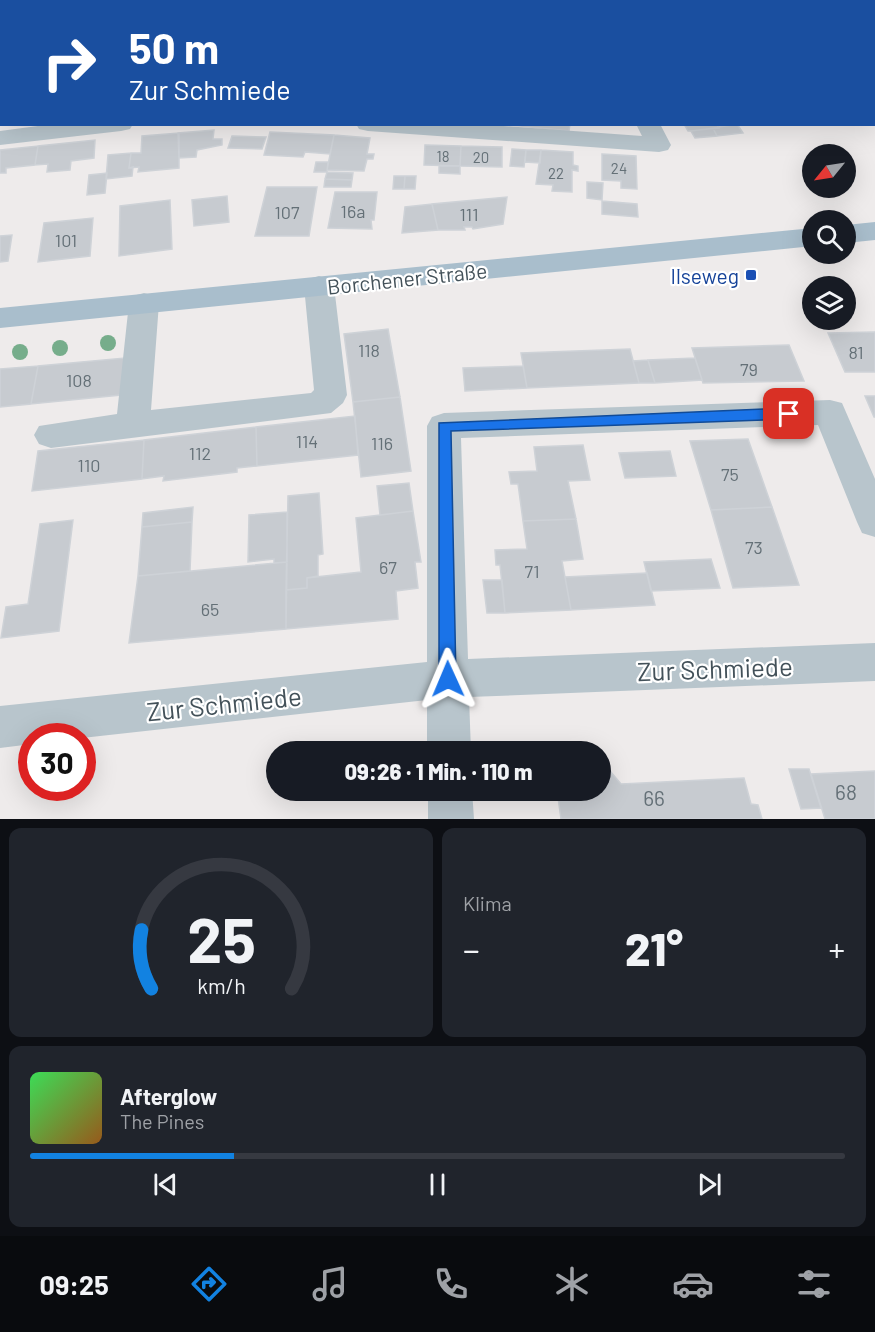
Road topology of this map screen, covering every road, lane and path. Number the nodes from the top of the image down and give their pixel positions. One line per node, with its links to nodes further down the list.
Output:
1 (104, 126): 4 (street)
2 (396, 126): 3 (street)
3 (649, 126)
4 (0, 138)
5 (875, 231): 6 (main road)
6 (856, 233)
7 (802, 238): 8 (main road, Borchener Straße)
8 (319, 286): 9 (main road, Borchener Straße); 11 (street)
9 (144, 303): 10 (main road, Borchener Straße); 11 (street)
10 (0, 318)
11 (133, 425): 12 (street)
12 (51, 435)
13 (875, 522): 15 (street)
14 (875, 662): 15 (street, Zur Schmiede)
15 (448, 679): 16 (street, Zur Schmiede); 17 (street)
16 (0, 727)
17 (449, 741)
18 (450, 801): 19 (street)
19 (451, 819)

